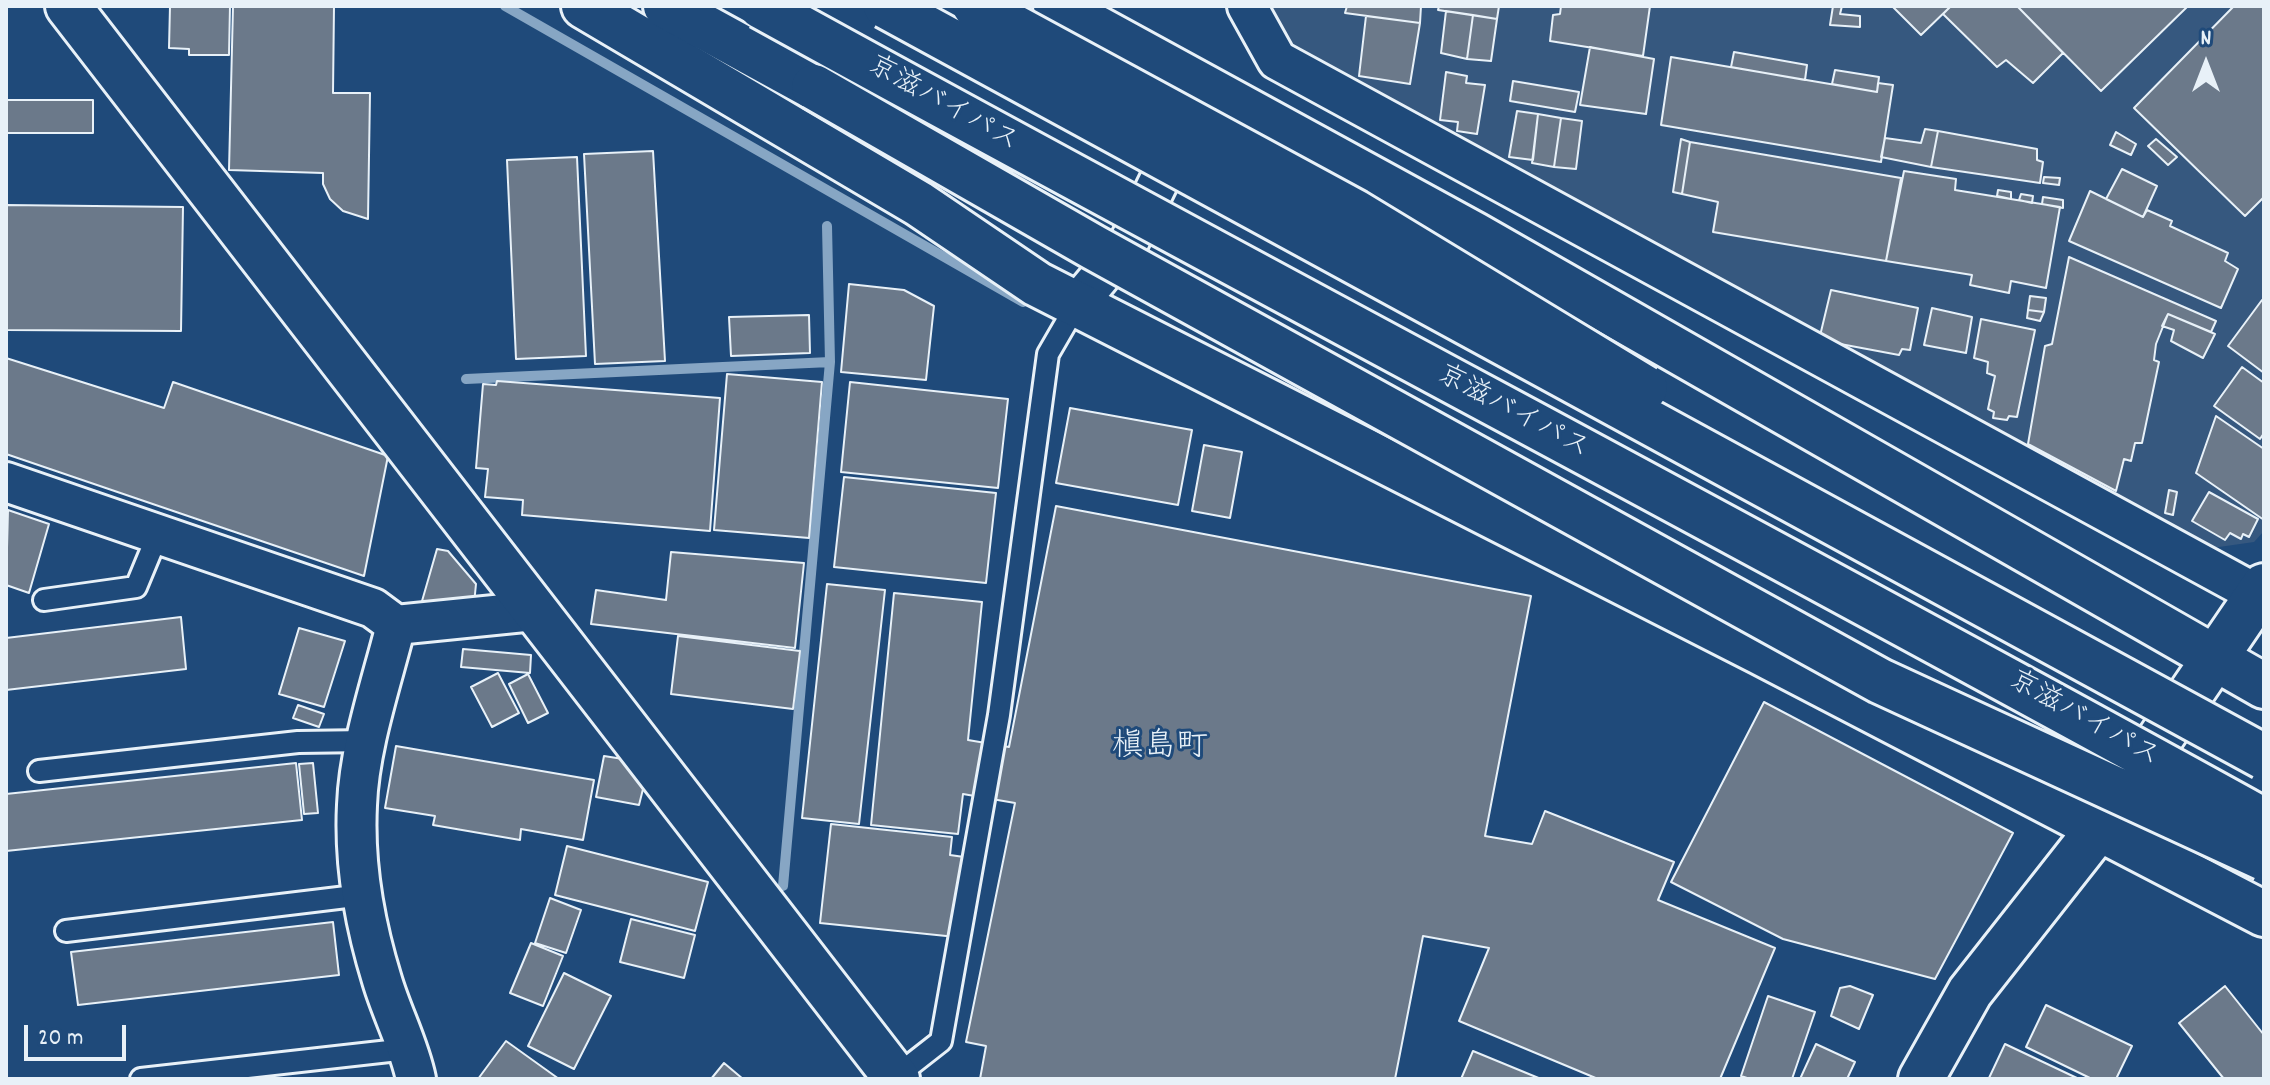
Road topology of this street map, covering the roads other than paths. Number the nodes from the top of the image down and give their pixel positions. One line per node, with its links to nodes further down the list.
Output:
1 (68, 6): 15 (main road)
2 (584, 6): 10 (main road)
3 (666, 6): 25 (main road, bridge)
4 (761, 6): 23 (main road, 京滋バイパス, bridge)
5 (886, 6): 19 (main road, 京滋バイパス, bridge)
6 (975, 6): 19 (main road, bridge)
7 (1056, 6): 9 (main road)
8 (1247, 6): 14 (street)
9 (1205, 87): 10 (street); 17 (main road)
10 (1077, 304): 24 (main road); 30 (lane)
11 (6, 482): 12 (street)
12 (158, 534): 13 (lane); 16 (street)
13 (44, 600)
14 (2257, 600): 17 (main road)
15 (534, 611): 16 (street); 30 (main road)
16 (396, 625): 20 (street)
17 (2216, 658): 18 (main road); 24 (main road)
18 (2264, 686)
19 (2213, 729): 21 (main road, 京滋バイパス, bridge)
20 (367, 741): 22 (lane); 26 (street)
21 (2264, 757)
22 (39, 771)
23 (2264, 821)
24 (2099, 828): 27 (main road); 32 (main road)
25 (2264, 858)
26 (363, 895): 28 (lane); 29 (street)
27 (2264, 914)
28 (66, 931)
29 (411, 1064): 31 (lane)
30 (896, 1078)
31 (141, 1079)
32 (1921, 1079)

